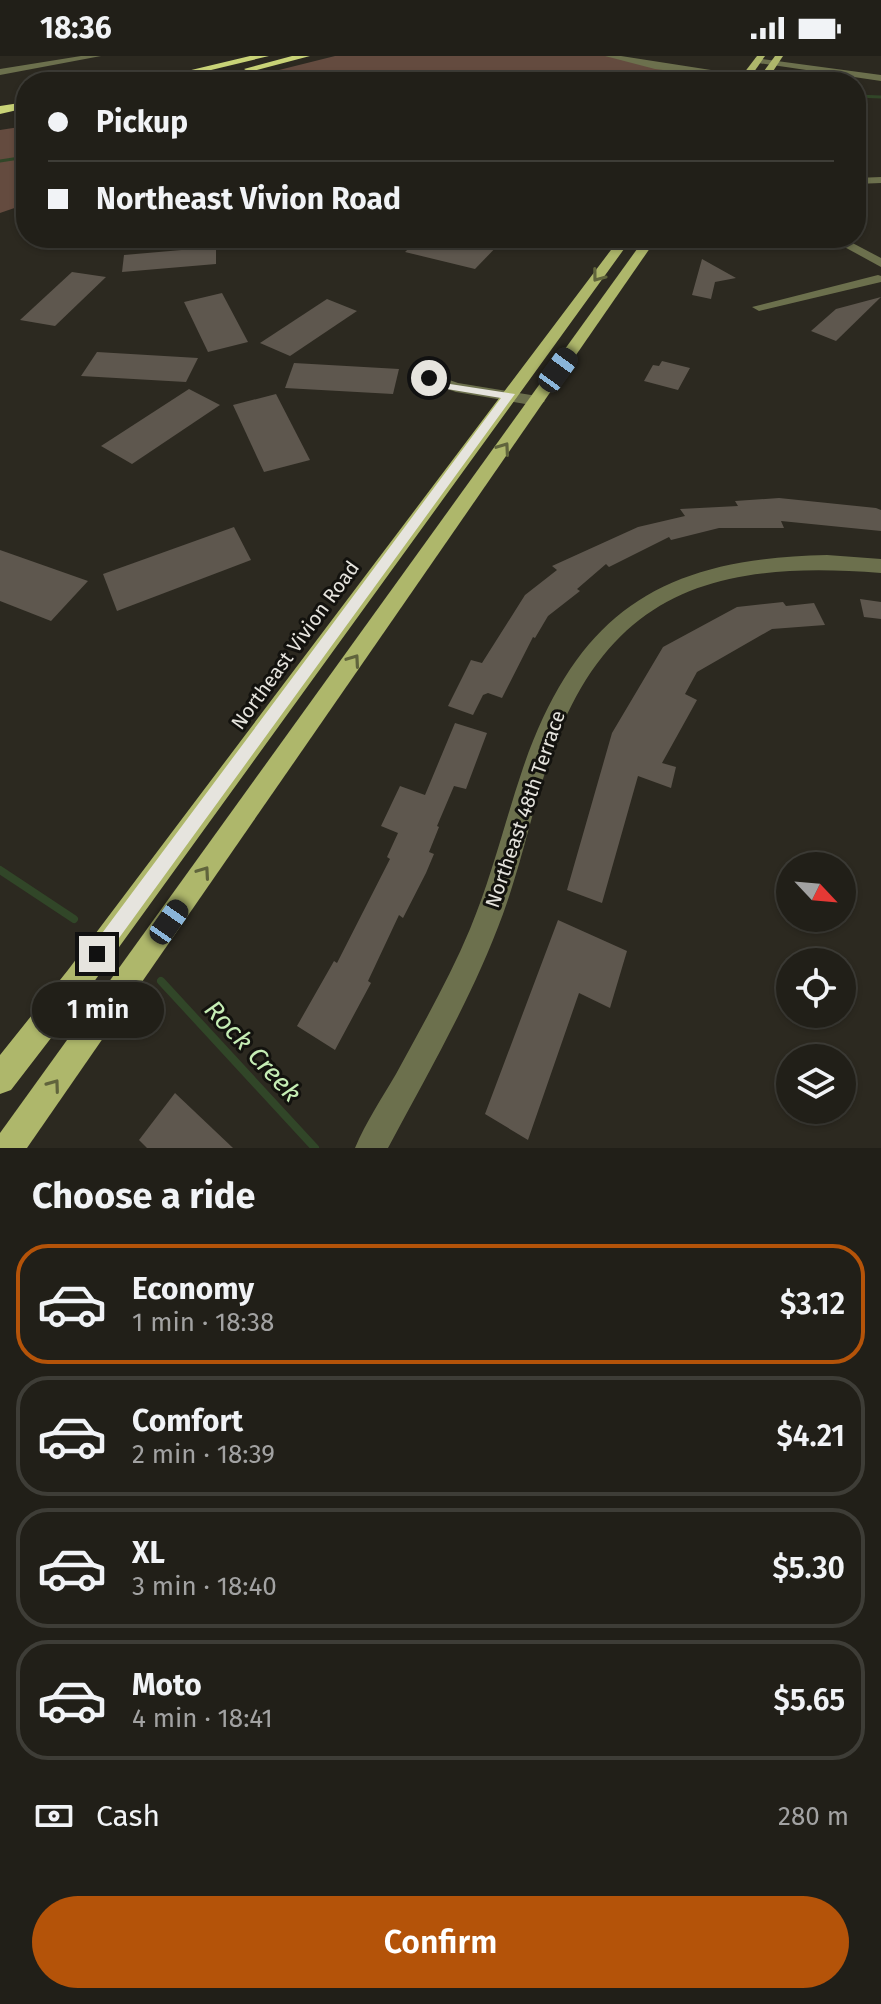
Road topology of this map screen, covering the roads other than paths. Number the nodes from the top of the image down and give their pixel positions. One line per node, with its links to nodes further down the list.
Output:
1 (9, 56): 8 (street)
2 (97, 56): 8 (street)
3 (264, 56): 10 (highway)
4 (305, 56): 11 (highway)
5 (609, 56): 12 (street)
6 (760, 58): 7 (street)
7 (776, 59): 13 (street)
8 (26, 68): 9 (street)
9 (0, 72)
10 (191, 72)
11 (235, 72)
12 (696, 72)
13 (848, 72)
14 (618, 248): 19 (main road, Northeast Vivion Road, one-way to 19)
15 (644, 248): 20 (main road)
16 (848, 248): 17 (street)
17 (880, 272): 18 (street)
18 (759, 307)
19 (569, 314): 20 (main road); 21 (main road, Northeast Vivion Road)
20 (584, 334): 22 (main road)
21 (510, 394): 22 (street); 24 (main road, Northeast Vivion Road)
22 (537, 401): 25 (main road, one-way to 22)
23 (872, 565): 26 (street, Northeast 48th Terrace)
24 (0, 1079)
25 (8, 1148)
26 (371, 1148)

